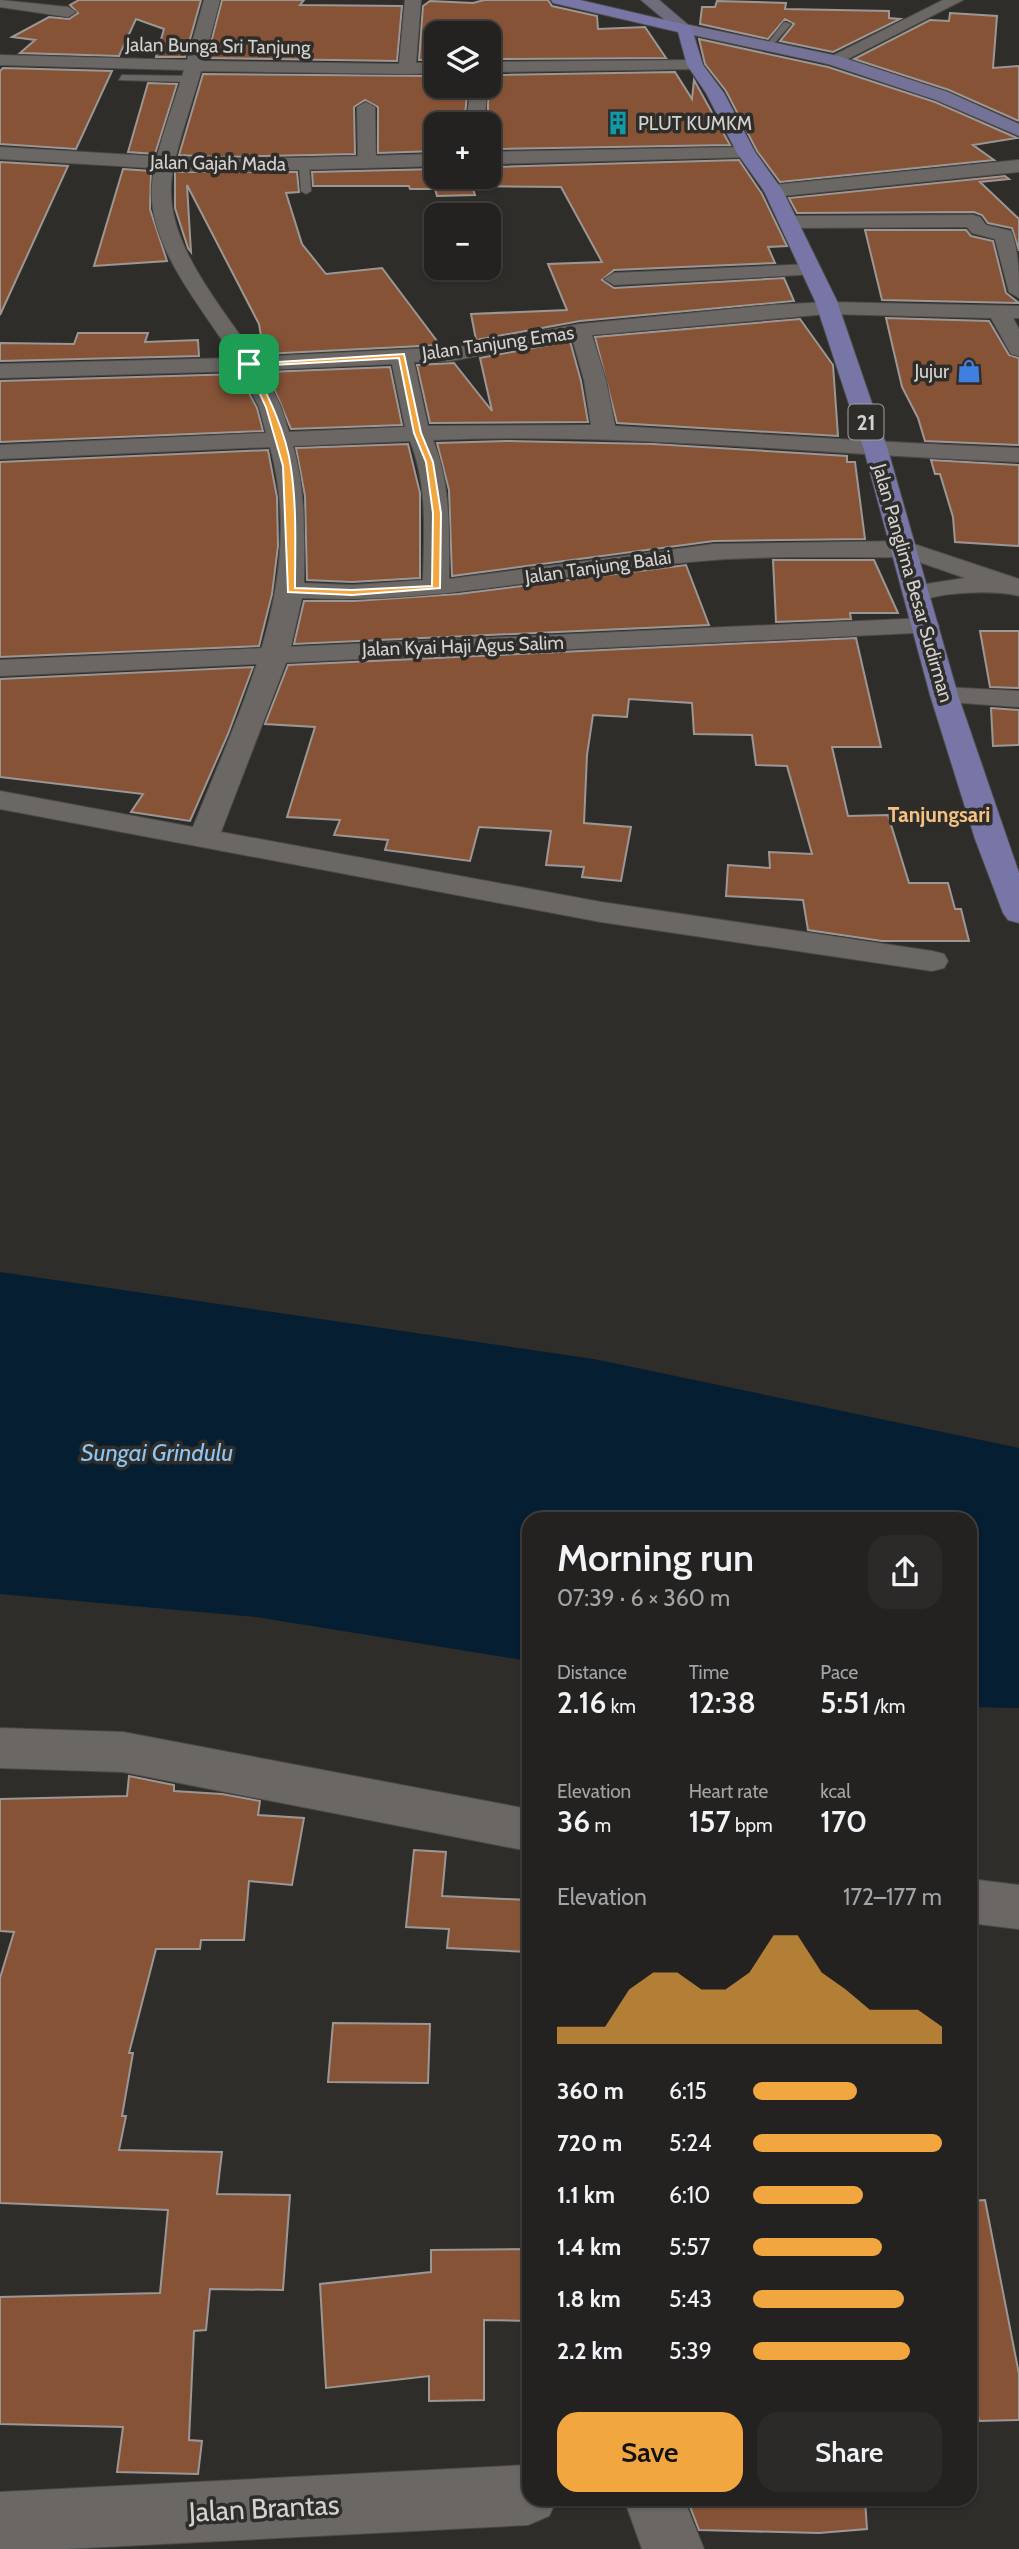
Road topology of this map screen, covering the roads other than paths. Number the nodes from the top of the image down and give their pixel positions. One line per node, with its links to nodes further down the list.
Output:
1 (212, 0): 17 (street)
2 (413, 0): 16 (street)
3 (559, 0): 9 (highway)
4 (649, 0): 9 (main road)
5 (955, 0): 12 (street)
6 (0, 2): 7 (street)
7 (68, 12)
8 (787, 24): 10 (lane)
9 (685, 29): 10 (main road); 13 (highway, Jalan Panglima Besar Sudirman / 21)
10 (768, 45): 12 (main road)
11 (0, 60): 17 (street, Jalan Bunga Sri Tanjung)
12 (832, 60): 20 (main road)
13 (695, 65): 15 (street); 22 (highway, Jalan Panglima Besar Sudirman / 21)
14 (424, 68): 16 (street, Jalan Bunga Sri Tanjung)
15 (501, 68)
16 (407, 69): 17 (street, Jalan Bunga Sri Tanjung)
17 (191, 72): 18 (lane); 26 (street)
18 (122, 78)
19 (366, 107): 25 (street)
20 (1019, 131)
21 (0, 153): 26 (street, Jalan Gajah Mada)
22 (746, 153): 23 (street); 30 (highway, Jalan Panglima Besar Sudirman / 21)
23 (501, 158)
24 (424, 160): 25 (street, Jalan Gajah Mada)
25 (367, 162): 27 (street, Jalan Gajah Mada)
26 (167, 163): 27 (street, Jalan Gajah Mada); 40 (street)
27 (304, 164): 29 (lane)
28 (1019, 166): 30 (street)
29 (306, 191)
30 (773, 191): 31 (highway, Jalan Panglima Besar Sudirman / 21)
31 (788, 222): 32 (highway, Jalan Panglima Besar Sudirman / 21); 34 (street)
32 (811, 270): 33 (street); 35 (highway, Jalan Panglima Besar Sudirman / 21)
33 (614, 279)
34 (1019, 292)
35 (828, 308): 36 (street, Jalan Tanjung Emas); 37 (street, Jalan Tanjung Emas); 45 (highway, Jalan Panglima Besar Sudirman / 21)
36 (1009, 312): 38 (street)
37 (580, 330): 39 (street, Jalan Tanjung Emas); 42 (street)
38 (1019, 349)
39 (402, 355): 40 (street, Jalan Tanjung Emas); 43 (street)
40 (249, 364): 41 (street, Jalan Tanjung Emas); 44 (street)
41 (0, 371)
42 (604, 432): 43 (street); 45 (street)
43 (418, 433): 44 (street); 50 (street)
44 (278, 441): 46 (street); 51 (street)
45 (876, 450): 47 (street); 48 (highway, Jalan Panglima Besar Sudirman / 21)
46 (0, 452)
47 (1019, 455)
48 (905, 549): 49 (street, Jalan Tanjung Balai); 50 (street, Jalan Tanjung Balai); 52 (highway, Jalan Panglima Besar Sudirman / 21)
49 (1016, 587): 52 (street)
50 (436, 588): 51 (street, Jalan Tanjung Balai)
51 (291, 590): 54 (street)
52 (916, 593): 53 (highway, Jalan Panglima Besar Sudirman / 21)
53 (926, 626): 54 (street, Jalan Kyai Haji Agus Salim); 56 (highway, Jalan Panglima Besar Sudirman / 21)
54 (275, 654): 55 (street, Jalan Kyai Haji Agus Salim); 59 (street)
55 (0, 668)
56 (944, 695): 57 (street); 60 (highway, Jalan Panglima Besar Sudirman / 21)
57 (1019, 699)
58 (0, 800): 59 (street)
59 (203, 839): 61 (street)
60 (1019, 914)
61 (932, 961)
62 (0, 1748): 63 (street)
63 (522, 1828)
64 (977, 1903): 65 (street)
65 (1019, 1907)
66 (522, 2495): 68 (street, Jalan Brantas)
67 (657, 2506): 69 (street)
68 (0, 2522)
69 (673, 2549)

